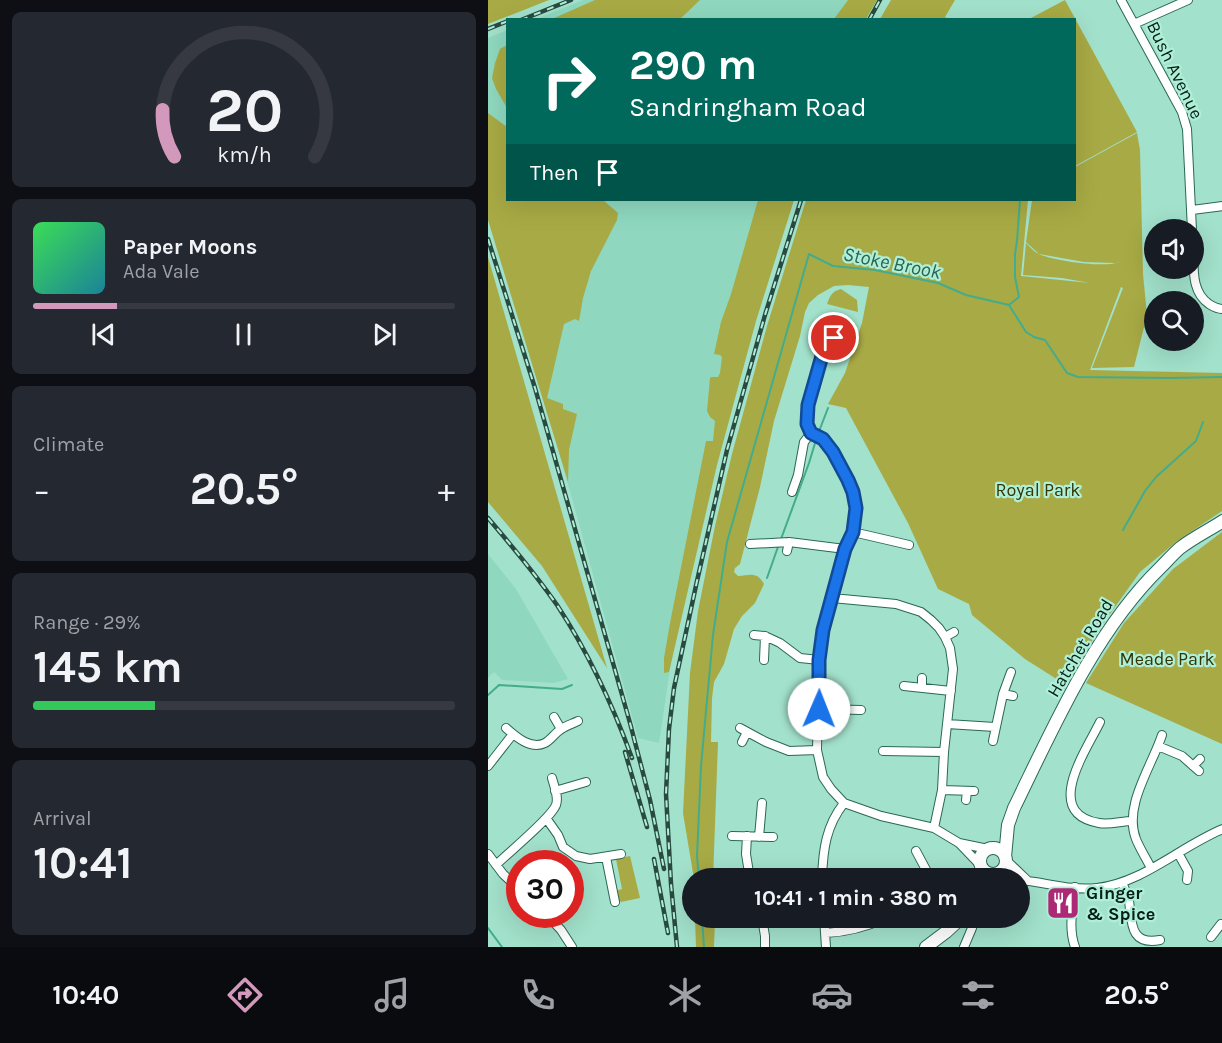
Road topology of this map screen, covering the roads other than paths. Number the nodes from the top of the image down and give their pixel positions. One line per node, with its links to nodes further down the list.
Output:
1 (1121, 0): 3 (street, Bush Avenue)
2 (1188, 0): 3 (street)
3 (1134, 24): 5 (street, Bush Avenue)
4 (1223, 207): 5 (street)
5 (1192, 210): 6 (street, Bush Avenue)
6 (1192, 219)
7 (1194, 279): 8 (street)
8 (1223, 309)
9 (846, 337): 10 (street)
10 (811, 433): 11 (street); 13 (street)
11 (792, 492)
12 (1223, 520): 57 (street, Hatchet Road)
13 (853, 532): 16 (street); 17 (street)
14 (788, 542): 15 (street); 17 (street); 18 (street)
15 (750, 544)
16 (909, 545)
17 (845, 549): 19 (street)
18 (787, 551)
19 (832, 598): 23 (street); 25 (street)
20 (954, 632): 23 (street)
21 (754, 634): 22 (street)
22 (766, 636): 24 (street); 25 (street)
23 (945, 637): 28 (street)
24 (764, 660)
25 (819, 660): 31 (street)
26 (1011, 672): 29 (street)
27 (904, 686): 28 (street)
28 (951, 691): 36 (street)
29 (1003, 694): 30 (street); 37 (street)
30 (1013, 696)
31 (819, 709): 32 (street); 43 (street)
32 (862, 710)
33 (554, 717): 38 (street)
34 (578, 721): 38 (street)
35 (1100, 722): 56 (street)
36 (947, 724): 37 (street); 45 (street)
37 (995, 728): 40 (street)
38 (561, 729): 47 (street)
39 (1162, 735): 42 (street)
40 (993, 741)
41 (742, 742): 43 (street)
42 (1158, 746): 46 (street); 56 (street)
43 (817, 750): 53 (street)
44 (884, 751): 45 (street)
45 (944, 752): 49 (street)
46 (1200, 759)
47 (488, 766)
48 (552, 778): 50 (street)
49 (942, 790): 52 (street); 58 (street)
50 (555, 791): 51 (street); 55 (street)
51 (580, 794)
52 (969, 794)
53 (844, 802): 58 (street); 74 (street)
54 (762, 803): 62 (street)
55 (546, 818): 70 (street); 72 (street)
56 (1132, 820): 80 (street)
57 (1008, 825): 65 (street, Hatchet Road); 71 (street, Hatchet Road)
58 (934, 828): 64 (street)
59 (1223, 829): 67 (street)
60 (732, 836): 61 (street)
61 (747, 836): 62 (street); 73 (street)
62 (760, 837): 63 (street)
63 (773, 837)
64 (959, 843): 65 (street); 76 (street)
65 (990, 849): 71 (street); 77 (street)
66 (916, 851): 75 (street)
67 (1178, 853): 80 (street); 81 (street)
68 (488, 854): 72 (street)
69 (621, 854): 70 (street)
70 (606, 857): 86 (street)
71 (1005, 858): 78 (street); 79 (street)
72 (496, 865): 82 (street)
73 (748, 868)
74 (823, 868)
75 (925, 868)
76 (982, 868)
77 (984, 868)
78 (1004, 868)
79 (1013, 868)
80 (1151, 868): 84 (street)
81 (1190, 873)
82 (506, 877)
83 (1030, 880): 85 (street)
84 (1122, 882): 85 (street); 94 (street)
85 (1075, 887): 100 (street)
86 (612, 897)
87 (559, 928): 95 (street)
88 (764, 928): 96 (street)
89 (825, 928): 93 (street)
90 (857, 928): 93 (street)
91 (950, 928): 98 (street)
92 (972, 928): 99 (street)
93 (826, 933): 97 (street)
94 (1154, 943)
95 (572, 947)
96 (765, 947)
97 (826, 947)
98 (926, 947)
99 (964, 947)
100 (1075, 947)

